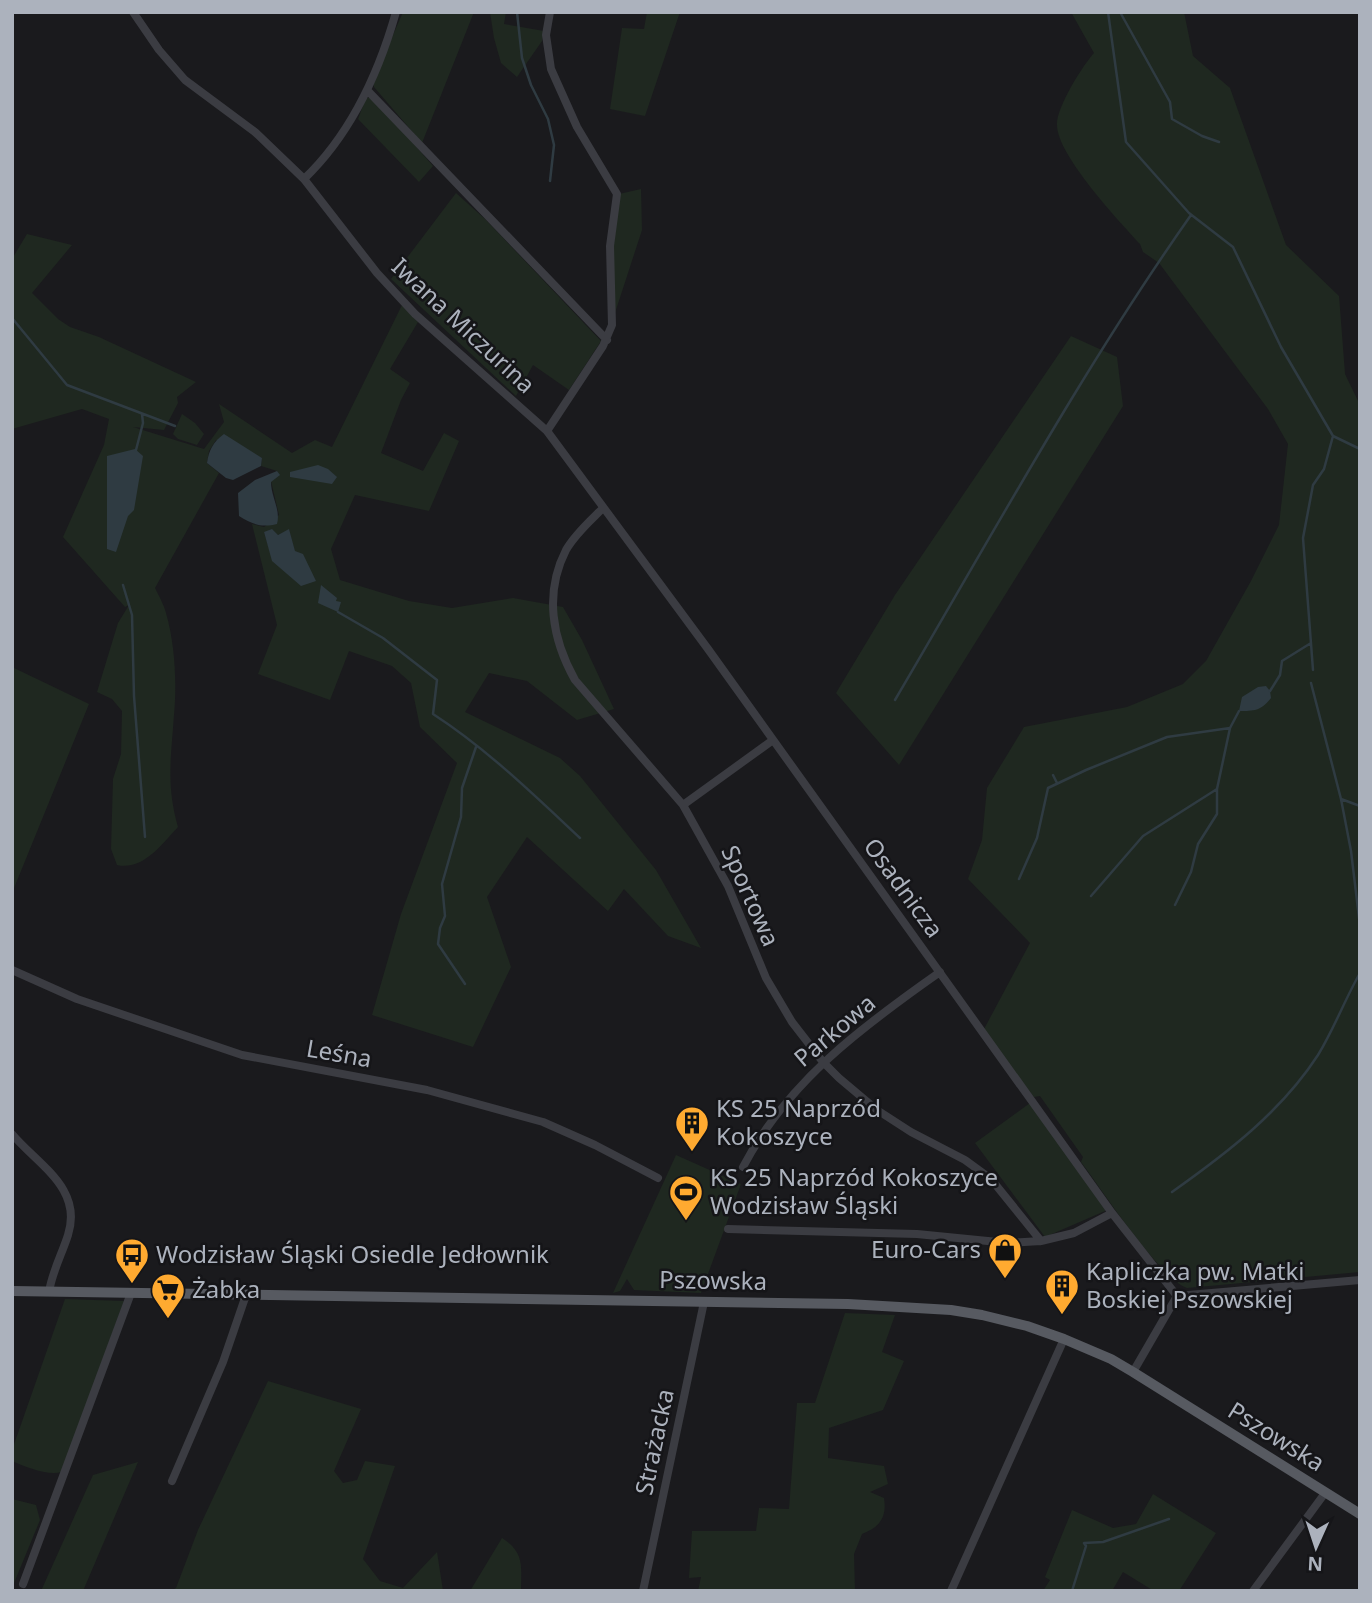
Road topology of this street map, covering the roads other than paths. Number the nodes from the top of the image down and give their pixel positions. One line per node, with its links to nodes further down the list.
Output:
1 (133, 12): 5 (street, Iwana Miczurina)
2 (396, 12): 4 (street)
3 (550, 12): 6 (street)
4 (367, 90): 5 (street); 6 (street)
5 (304, 178): 7 (street, Iwana Miczurina)
6 (607, 340): 7 (street)
7 (547, 431): 8 (street, Osadnicza)
8 (602, 509): 9 (street, Osadnicza); 10 (street, Sportowa)
9 (773, 740): 10 (street); 12 (street, Osadnicza)
10 (683, 805): 13 (street, Sportowa)
11 (12, 971): 16 (street, Leśna)
12 (940, 972): 13 (street, Parkowa); 17 (street, Osadnicza)
13 (823, 1062): 15 (street, Parkowa); 19 (street, Sportowa)
14 (12, 1134): 22 (street)
15 (743, 1167)
16 (658, 1178)
17 (1112, 1213): 19 (street); 25 (street, Osadnicza)
18 (728, 1228): 19 (street)
19 (1041, 1241)
20 (1360, 1280): 25 (street)
21 (12, 1291): 22 (main road, Pszowska)
22 (49, 1292): 23 (main road, Pszowska)
23 (131, 1293): 24 (main road, Pszowska); 32 (street)
24 (246, 1295): 26 (main road, Pszowska); 29 (street)
25 (1177, 1296): 28 (street)
26 (704, 1302): 27 (main road, Pszowska); 33 (street, Strażacka)
27 (1064, 1339): 28 (main road, Pszowska); 34 (street)
28 (1133, 1372): 30 (main road, Pszowska)
29 (172, 1481)
30 (1325, 1493): 31 (main road, Pszowska); 35 (street)
31 (1360, 1514)
32 (23, 1584)
33 (643, 1591)
34 (951, 1591)
35 (1253, 1591)

